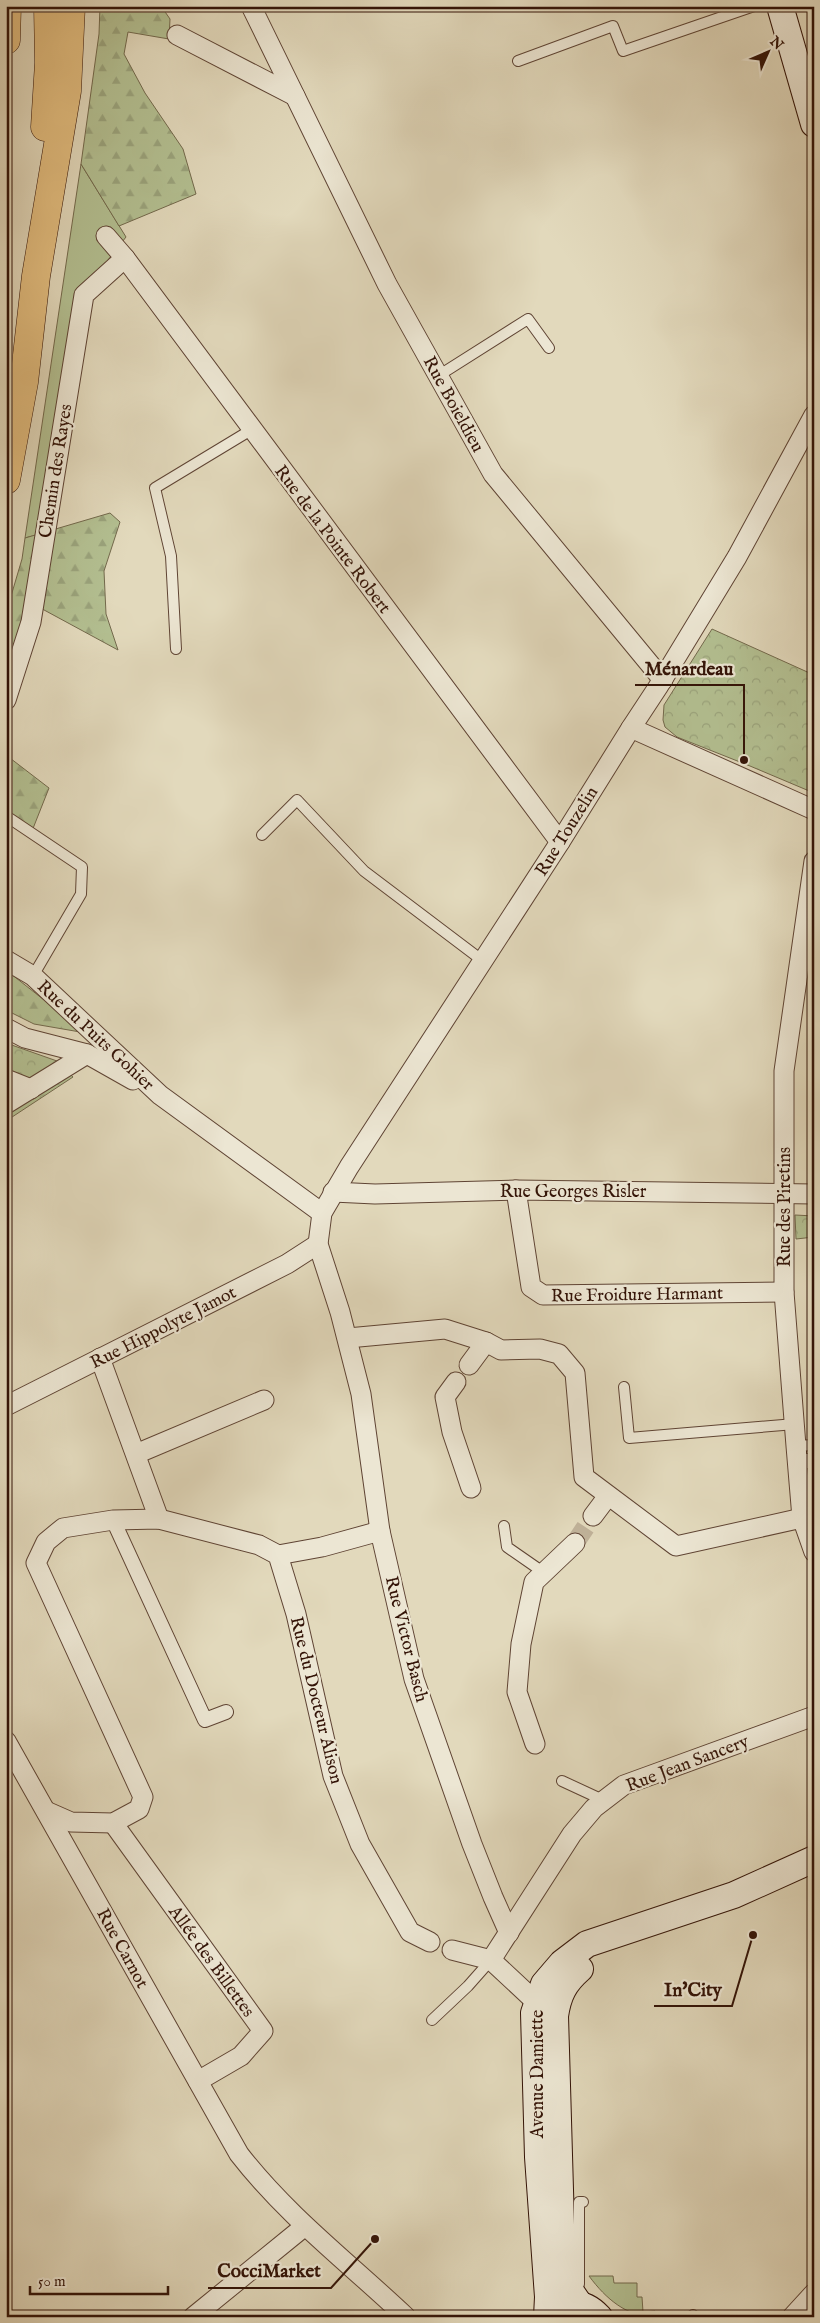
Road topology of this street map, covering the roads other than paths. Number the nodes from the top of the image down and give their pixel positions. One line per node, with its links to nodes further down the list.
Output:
1 (7, 6): 8 (highway)
2 (48, 6): 14 (highway)
3 (70, 6): 14 (highway)
4 (251, 6): 10 (street, Rue Boieldieu)
5 (754, 6): 9 (lane)
6 (780, 6): 11 (main road)
7 (177, 35): 10 (street)
8 (6, 40)
9 (518, 61)
10 (294, 96): 16 (street, Rue Boieldieu)
11 (814, 124)
12 (106, 236): 13 (street, Rue de la Pointe Robert)
13 (125, 258): 18 (street, Rue de la Pointe Robert); 22 (street, Chemin des Rayes)
14 (36, 276): 19 (highway)
15 (550, 348): 16 (lane)
16 (438, 376): 21 (street, Rue Boieldieu)
17 (814, 415): 21 (street, Rue Touzelin)
18 (252, 430): 20 (lane); 27 (street, Rue de la Pointe Robert)
19 (6, 480)
20 (176, 648)
21 (663, 680): 23 (street, Rue Touzelin)
22 (6, 700)
23 (631, 728): 24 (street); 27 (street, Rue Touzelin)
24 (814, 810)
25 (6, 816): 31 (lane)
26 (262, 835): 30 (lane)
27 (560, 842): 30 (street, Rue Touzelin)
28 (814, 861): 40 (street, Rue des Piretins)
29 (6, 960): 31 (street, Rue du Puits Gohier)
30 (483, 961): 39 (street, Rue Touzelin)
31 (33, 976): 36 (street, Rue du Puits Gohier)
32 (6, 1028): 33 (street, Rue du Puits Gohier)
33 (87, 1054): 35 (street, Rue du Puits Gohier); 36 (street, Rue du Puits Gohier)
34 (6, 1079): 35 (street)
35 (31, 1089): 37 (street, Rue du Puits Gohier)
36 (160, 1095): 42 (street, Rue du Puits Gohier)
37 (6, 1104)
38 (516, 1190): 39 (street, Rue Georges Risler); 40 (street, Rue Georges Risler); 44 (street, Rue Froidure Harmant)
39 (333, 1192): 42 (street, Rue Touzelin)
40 (784, 1193): 41 (street, Rue Georges Risler); 44 (street, Rue des Piretins)
41 (814, 1194)
42 (322, 1213): 43 (street, Rue Touzelin)
43 (318, 1244): 45 (street, Rue Victor Basch); 47 (street, Rue Hippolyte Jamot)
44 (784, 1292): 53 (street, Rue des Piretins)
45 (348, 1338): 46 (street); 63 (street, Rue Victor Basch)
46 (486, 1342): 48 (street); 57 (street)
47 (100, 1358): 52 (street, Rue Hippolyte Jamot); 55 (street)
48 (469, 1365)
49 (456, 1382): 56 (street)
50 (624, 1387): 53 (lane)
51 (264, 1400): 55 (street)
52 (6, 1406)
53 (795, 1424): 54 (street, Rue des Piretins)
54 (805, 1453): 59 (street, Rue des Piretins)
55 (136, 1454): 60 (street)
56 (471, 1488)
57 (608, 1496): 58 (street); 59 (street)
58 (593, 1516)
59 (802, 1518): 65 (street, Rue des Piretins)
60 (159, 1519): 61 (street); 66 (street)
61 (113, 1520): 68 (street); 75 (street)
62 (504, 1526): 67 (lane)
63 (380, 1531): 66 (street); 78 (street, Rue Victor Basch)
64 (575, 1543): 67 (street)
65 (814, 1552)
66 (278, 1554): 79 (street, Rue du Docteur Alison)
67 (542, 1572): 71 (street)
68 (226, 1712)
69 (814, 1716): 73 (street, Rue Jean Sancery)
70 (6, 1741): 74 (street, Rue Carnot)
71 (535, 1744)
72 (562, 1781): 73 (lane)
73 (603, 1800): 78 (street, Rue Jean Sancery)
74 (46, 1811): 75 (street); 84 (street, Rue Carnot)
75 (113, 1823): 84 (street, Allée des Billettes)
76 (814, 1859): 82 (main road, Avenue Damiette)
77 (814, 1874): 88 (main road, Avenue Damiette)
78 (509, 1933): 81 (street)
79 (430, 1942)
80 (452, 1950): 81 (street)
81 (492, 1960): 82 (street); 83 (lane)
82 (536, 2002): 91 (main road, Avenue Damiette)
83 (432, 2020)
84 (198, 2081): 86 (street, Rue Carnot)
85 (583, 2202): 88 (lane)
86 (304, 2226): 89 (street); 90 (street, Rue Carnot)
87 (814, 2293): 92 (street)
88 (582, 2302): 91 (main road)
89 (193, 2317)
90 (406, 2317)
91 (548, 2317)
92 (792, 2317)

